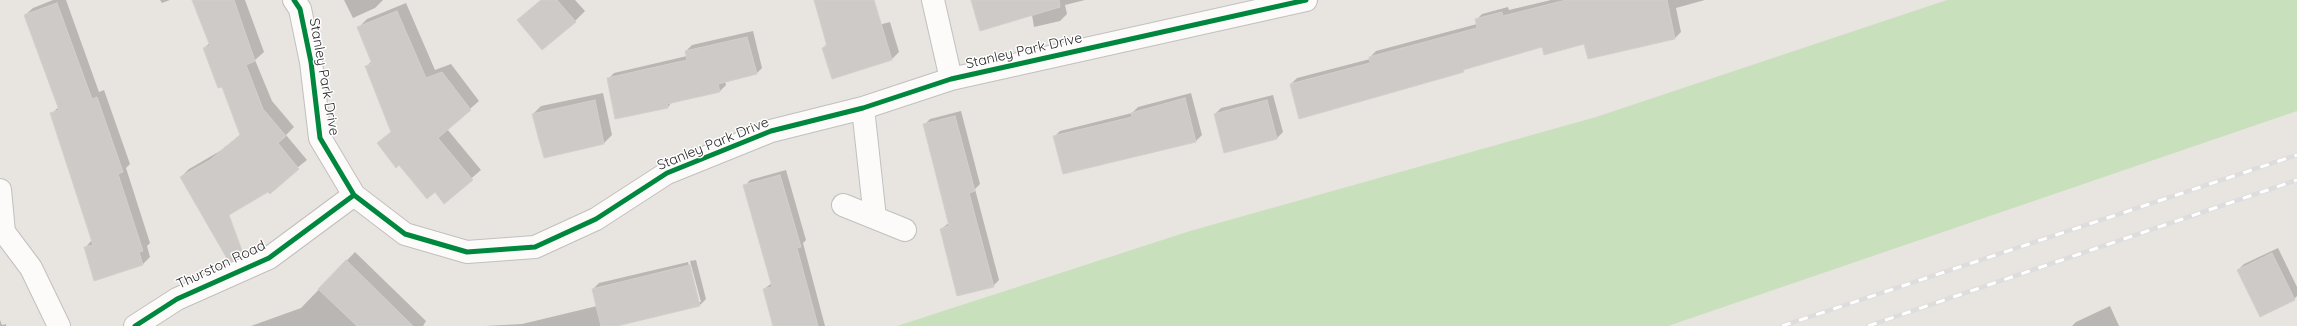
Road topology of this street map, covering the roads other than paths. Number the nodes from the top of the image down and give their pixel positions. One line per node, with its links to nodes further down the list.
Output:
1 (294, 0): 7 (street, Stanley Park Drive)
2 (933, 0): 4 (street)
3 (1306, 0): 4 (street, Stanley Park Drive)
4 (951, 79): 5 (street, Stanley Park Drive)
5 (863, 108): 7 (street, Stanley Park Drive); 9 (street)
6 (0, 190): 11 (street)
7 (354, 195): 12 (street, Thurston Road)
8 (843, 205): 9 (street)
9 (875, 218): 10 (street)
10 (905, 230)
11 (59, 326)
12 (135, 326)

